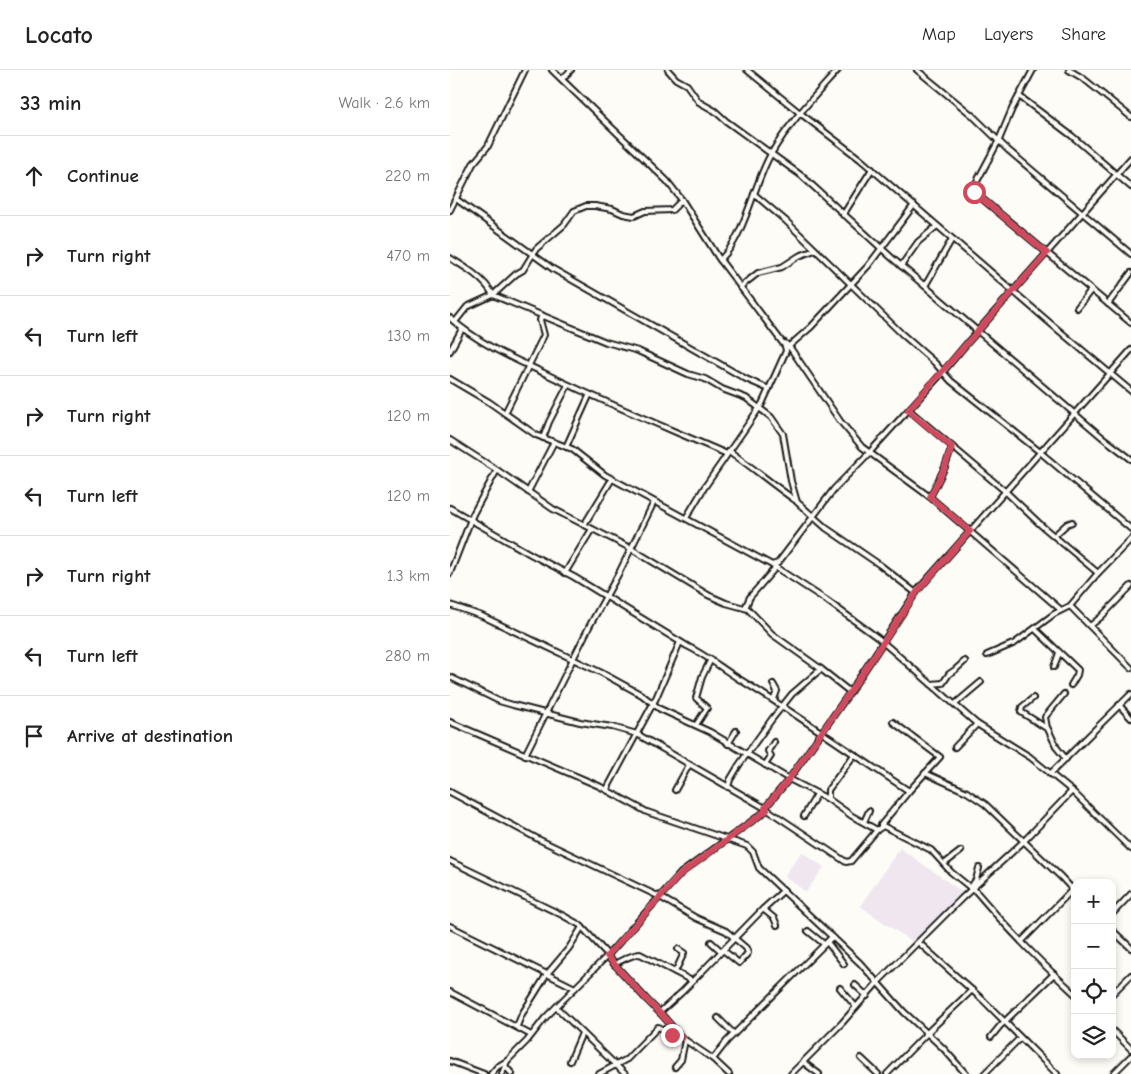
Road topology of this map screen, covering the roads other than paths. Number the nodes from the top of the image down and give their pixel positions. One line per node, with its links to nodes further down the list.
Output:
1 (525, 70): 21 (street)
2 (552, 70): 10 (street)
3 (571, 70): 10 (street)
4 (747, 70): 12 (street)
5 (838, 70): 12 (street)
6 (917, 70): 14 (street)
7 (1033, 70): 11 (street)
8 (1069, 70): 13 (street)
9 (670, 71): 15 (street)
10 (562, 79): 22 (street)
11 (1019, 96): 14 (street); 18 (street)
12 (800, 113): 15 (street); 17 (street)
13 (1131, 118)
14 (999, 140): 25 (street); 31 (street)
15 (771, 153): 20 (street); 26 (street)
16 (1131, 158): 18 (street)
17 (872, 169): 23 (street); 26 (street)
18 (1117, 176): 19 (street); 25 (street)
19 (1131, 187)
20 (754, 194): 30 (street); 35 (street)
21 (456, 199): 24 (street); 32 (street)
22 (682, 200): 32 (street); 35 (street)
23 (914, 205): 27 (street); 29 (street)
24 (450, 210)
25 (1083, 214): 31 (street); 33 (street)
26 (843, 215): 29 (street)
27 (937, 226): 28 (street); 36 (street)
28 (952, 239): 39 (street); 42 (street)
29 (882, 249): 36 (street); 38 (street)
30 (815, 250): 38 (street); 40 (street)
31 (1047, 253): 41 (street); 42 (street)
32 (531, 254): 43 (street); 61 (street)
33 (1131, 254)
34 (450, 258): 43 (street)
35 (720, 260): 40 (street)
36 (901, 266): 39 (street)
37 (1131, 273): 44 (street)
38 (850, 285): 53 (street); 57 (street)
39 (924, 286): 51 (street)
40 (740, 287): 52 (street)
41 (1091, 290): 44 (street); 45 (street)
42 (1013, 291): 51 (street); 58 (street)
43 (493, 295): 46 (street); 48 (street)
44 (1108, 304): 49 (street)
45 (1077, 308)
46 (542, 315): 56 (street); 64 (street)
47 (450, 318): 48 (street)
48 (455, 322): 50 (street)
49 (1131, 323)
50 (462, 329): 54 (street); 56 (street)
51 (978, 330): 57 (street); 67 (street)
52 (784, 342): 53 (street); 61 (street)
53 (788, 346): 75 (street)
54 (450, 350)
55 (1131, 350): 58 (street)
56 (529, 366): 60 (street); 66 (street)
57 (942, 373): 65 (street); 73 (street)
58 (1111, 373): 62 (street); 67 (street)
59 (450, 379): 66 (street)
60 (568, 385): 63 (street); 68 (street)
61 (769, 389): 64 (street)
62 (1131, 391)
63 (589, 396): 71 (street); 74 (street)
64 (759, 408): 74 (street); 83 (street)
65 (908, 410): 72 (street); 75 (street)
66 (505, 413): 68 (street)
67 (1074, 413): 73 (street); 76 (street)
68 (543, 438): 70 (street)
69 (450, 440): 77 (street)
70 (554, 442): 71 (street); 79 (street)
71 (566, 447): 78 (street)
72 (952, 447): 80 (street); 81 (street)
73 (1040, 452): 80 (street); 91 (street)
74 (728, 453): 83 (street); 86 (street)
75 (869, 454): 81 (street); 85 (street)
76 (1131, 459)
77 (497, 470): 79 (street); 87 (street)
78 (612, 479): 82 (street); 89 (street)
79 (528, 492): 89 (street)
80 (1006, 492): 92 (street); 93 (street)
81 (930, 497): 92 (street)
82 (654, 502): 86 (street); 95 (street)
83 (797, 502): 85 (street)
84 (450, 508): 87 (street)
85 (814, 517): 96 (street); 102 (street)
86 (686, 518): 97 (street)
87 (470, 520): 98 (street); 99 (street)
88 (1072, 522): 93 (street)
89 (584, 525): 90 (street)
90 (592, 528): 95 (street); 99 (street)
91 (1131, 529)
92 (970, 531): 102 (street); 107 (street)
93 (1054, 536): 100 (street)
94 (1131, 539): 100 (street)
95 (630, 548): 103 (street); 106 (street)
96 (778, 562): 97 (street); 97 (street)
97 (776, 568): 106 (street); 111 (street)
98 (450, 572)
99 (565, 573): 103 (street)
100 (1098, 573): 105 (street)
101 (1131, 586): 108 (street)
102 (916, 593): 111 (street)
103 (607, 597): 110 (street); 114 (street)
104 (450, 605): 114 (street)
105 (1070, 606): 107 (street); 108 (street)
106 (745, 608): 119 (street)
107 (1061, 610): 109 (street)
108 (1090, 626): 118 (street)
109 (1035, 629): 112 (street); 113 (street)
110 (680, 642): 115 (street); 130 (street)
111 (883, 643): 123 (street); 125 (street)
112 (1059, 653): 117 (street); 124 (street)
113 (987, 655)
114 (573, 658): 130 (street); 134 (street)
115 (711, 660): 129 (street); 139 (street)
116 (965, 661): 123 (street)
117 (1054, 667)
118 (1131, 668)
119 (821, 669): 125 (street); 133 (street)
120 (450, 677): 134 (street)
121 (981, 682): 131 (street)
122 (773, 684): 129 (street)
123 (931, 684): 131 (street)
124 (1071, 685)
125 (850, 692): 142 (street)
126 (1064, 694): 140 (street)
127 (1131, 694): 132 (street)
128 (1033, 698): 140 (street)
129 (774, 699): 133 (street)
130 (653, 704): 139 (street); 143 (street)
131 (955, 704): 138 (street)
132 (1119, 705): 135 (street); 150 (street)
133 (783, 706): 142 (street); 147 (street)
134 (546, 714): 143 (street); 148 (street)
135 (1131, 718)
136 (450, 722): 148 (street)
137 (893, 722): 153 (street)
138 (977, 724): 146 (street); 154 (street)
139 (696, 725): 145 (street)
140 (1047, 728): 150 (street)
141 (736, 731): 145 (street)
142 (821, 732): 149 (street); 155 (street)
143 (637, 734): 151 (street); 157 (street)
144 (774, 742): 152 (street)
145 (728, 744): 147 (street)
146 (955, 746)
147 (746, 754): 152 (street); 156 (street)
148 (525, 755): 157 (street)
149 (854, 755): 159 (street); 163 (street)
150 (1066, 759): 154 (street)
151 (689, 765): 156 (street); 158 (street)
152 (765, 765): 155 (street)
153 (925, 773): 159 (street); 171 (street)
154 (1050, 774): 160 (street)
155 (789, 779): 162 (street); 164 (street)
156 (728, 787): 164 (street)
157 (607, 789): 170 (street)
158 (675, 790)
159 (909, 790): 168 (street)
160 (1072, 791): 171 (street); 172 (street)
161 (450, 792): 182 (street)
162 (817, 794): 163 (street); 166 (street)
163 (828, 800): 167 (street)
164 (766, 809): 169 (street); 170 (street)
165 (869, 811): 167 (street)
166 (804, 816)
167 (864, 822): 169 (street)
168 (881, 826): 169 (street); 175 (street)
169 (877, 830)
170 (729, 839): 179 (street); 182 (street)
171 (1024, 842): 177 (street); 178 (street)
172 (1131, 849)
173 (961, 851): 175 (street)
174 (450, 861): 187 (street)
175 (944, 864): 177 (street)
176 (979, 868): 177 (street)
177 (972, 888): 192 (street); 194 (street)
178 (1071, 888)
179 (784, 890): 183 (street); 190 (street)
180 (1071, 894): 192 (street)
181 (1131, 894): 184 (street)
182 (660, 897): 191 (street); 199 (street)
183 (763, 908): 186 (street); 191 (street)
184 (1116, 910)
185 (450, 926): 203 (street)
186 (777, 926)
187 (582, 927): 199 (street); 203 (street)
188 (808, 931): 195 (street)
189 (1116, 934): 196 (street)
190 (832, 937): 195 (street); 207 (street)
191 (735, 938): 198 (street); 198 (street)
192 (1022, 941): 204 (street)
193 (711, 942): 198 (street)
194 (918, 942): 207 (street); 211 (street)
195 (825, 943): 201 (street); 224 (street)
196 (1131, 948)
197 (678, 949): 202 (street)
198 (722, 951): 206 (street)
199 (607, 955): 200 (street); 209 (street)
200 (614, 964): 202 (street); 218 (street)
201 (844, 964)
202 (675, 972): 206 (street)
203 (547, 974): 209 (street); 221 (street)
204 (1054, 974): 212 (street); 220 (street)
205 (1131, 975): 213 (street)
206 (692, 981): 218 (street)
207 (878, 982): 215 (street); 223 (street)
208 (855, 985): 215 (street)
209 (575, 988): 216 (street)
210 (840, 988): 217 (street)
211 (972, 990): 220 (street); 223 (street)
212 (1071, 990)
213 (1116, 990)
214 (450, 992): 221 (street)
215 (867, 996): 217 (street)
216 (556, 1007): 222 (street); 226 (street)
217 (856, 1007): 237 (street)
218 (660, 1012): 229 (street)
219 (718, 1018): 224 (street)
220 (1005, 1022): 227 (street); 228 (street)
221 (517, 1026): 226 (street)
222 (582, 1033): 233 (street); 238 (street)
223 (927, 1033): 251 (street); 252 (street)
224 (734, 1034): 234 (street)
225 (1116, 1034): 230 (street)
226 (532, 1035): 236 (street)
227 (992, 1037)
228 (1020, 1038): 253 (street); 254 (street)
229 (683, 1039): 234 (street); 238 (street); 240 (street)
230 (1131, 1049)
231 (1131, 1056): 255 (street)
232 (860, 1058): 250 (street)
233 (570, 1060)
234 (712, 1060): 247 (street)
235 (450, 1061): 241 (street)
236 (508, 1061): 239 (street); 242 (street)
237 (803, 1062): 248 (street); 249 (street)
238 (616, 1065): 245 (street); 246 (street)
239 (505, 1066): 243 (street); 244 (street)
240 (675, 1067)
241 (484, 1074)
242 (491, 1074)
243 (502, 1074)
244 (512, 1074)
245 (599, 1074)
246 (625, 1074)
247 (729, 1074)
248 (791, 1074)
249 (819, 1074)
250 (878, 1074)
251 (888, 1074)
252 (966, 1074)
253 (984, 1074)
254 (1057, 1074)
255 (1113, 1074)

